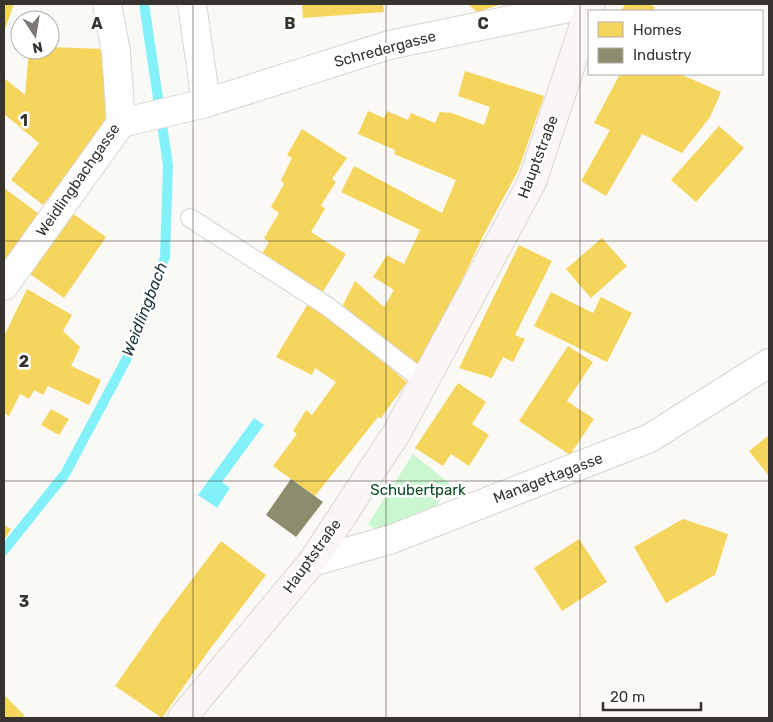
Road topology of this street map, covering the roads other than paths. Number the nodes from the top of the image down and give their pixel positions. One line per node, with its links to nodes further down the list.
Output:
1 (107, 4): 6 (street, Weidlingbachgasse)
2 (192, 4): 5 (street)
3 (587, 4): 5 (street, Schredergasse)
4 (588, 13): 10 (main road, Hauptstraße)
5 (196, 105): 6 (street, Schredergasse)
6 (133, 120): 8 (street, Weidlingbachgasse)
7 (190, 218): 10 (lane)
8 (4, 286)
9 (769, 363): 11 (street, Managettagasse)
10 (424, 381): 11 (main road, Hauptstraße)
11 (312, 562): 12 (main road, Hauptstraße)
12 (182, 718)

